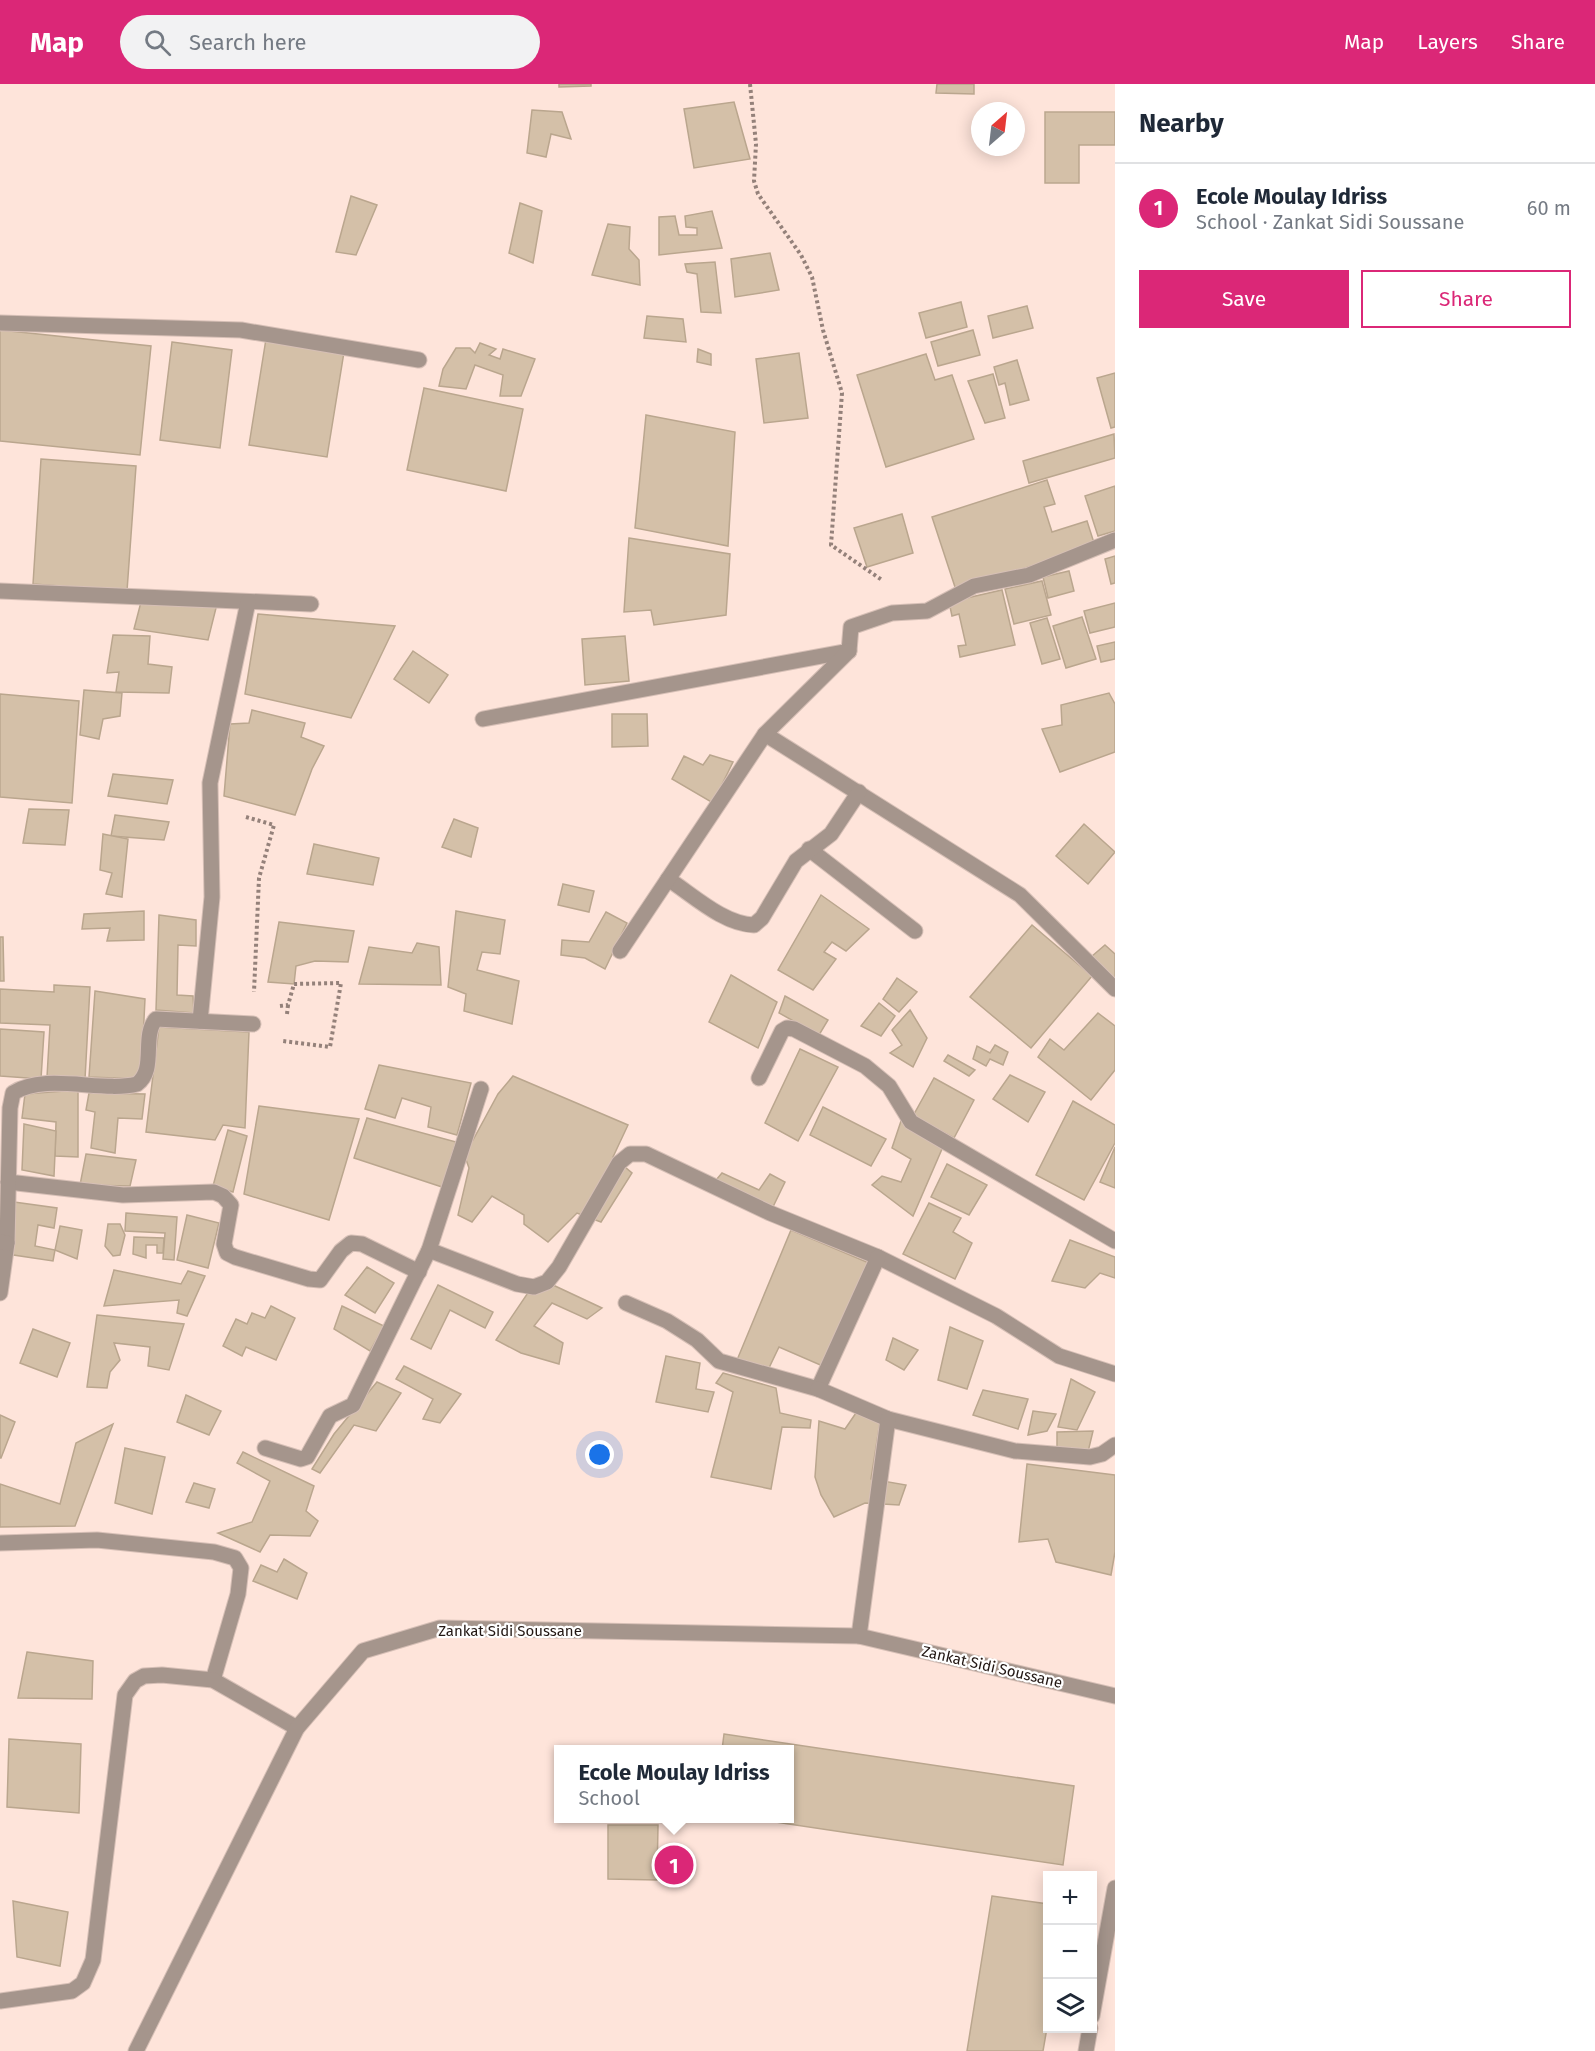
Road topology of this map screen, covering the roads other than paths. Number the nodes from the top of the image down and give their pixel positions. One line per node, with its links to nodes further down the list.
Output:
1 (0, 323): 2 (street)
2 (419, 360)
3 (1115, 540): 7 (street)
4 (0, 591): 5 (street)
5 (248, 602): 6 (street); 16 (street)
6 (311, 604)
7 (849, 651): 8 (street); 9 (street)
8 (483, 719)
9 (765, 734): 10 (street); 12 (street)
10 (859, 792): 11 (street); 15 (street)
11 (809, 849): 12 (street); 13 (street)
12 (668, 879): 14 (street)
13 (915, 931)
14 (620, 951)
15 (1115, 989)
16 (201, 1021): 17 (street); 20 (street)
17 (253, 1024)
18 (759, 1077): 21 (street)
19 (481, 1089): 23 (street)
20 (8, 1182): 22 (street); 25 (street)
21 (1115, 1241)
22 (3, 1242): 26 (street)
23 (429, 1250): 24 (street); 25 (street)
24 (878, 1257): 28 (street); 29 (street)
25 (420, 1272): 32 (street)
26 (0, 1293)
27 (626, 1303): 29 (street)
28 (1115, 1374)
29 (818, 1389): 30 (street)
30 (888, 1419): 31 (street); 34 (street)
31 (1115, 1445)
32 (265, 1448)
33 (0, 1543): 35 (street)
34 (860, 1636): 36 (street, Zankat Sidi Soussane); 37 (street, Zankat Sidi Soussane)
35 (213, 1680): 37 (street); 40 (street)
36 (1115, 1696)
37 (297, 1728): 42 (street, Zankat Sidi Soussane)
38 (1115, 1888): 39 (street)
39 (1097, 1988)
40 (0, 2001)
41 (1089, 2033): 43 (street)
42 (136, 2051)
43 (1086, 2051)

